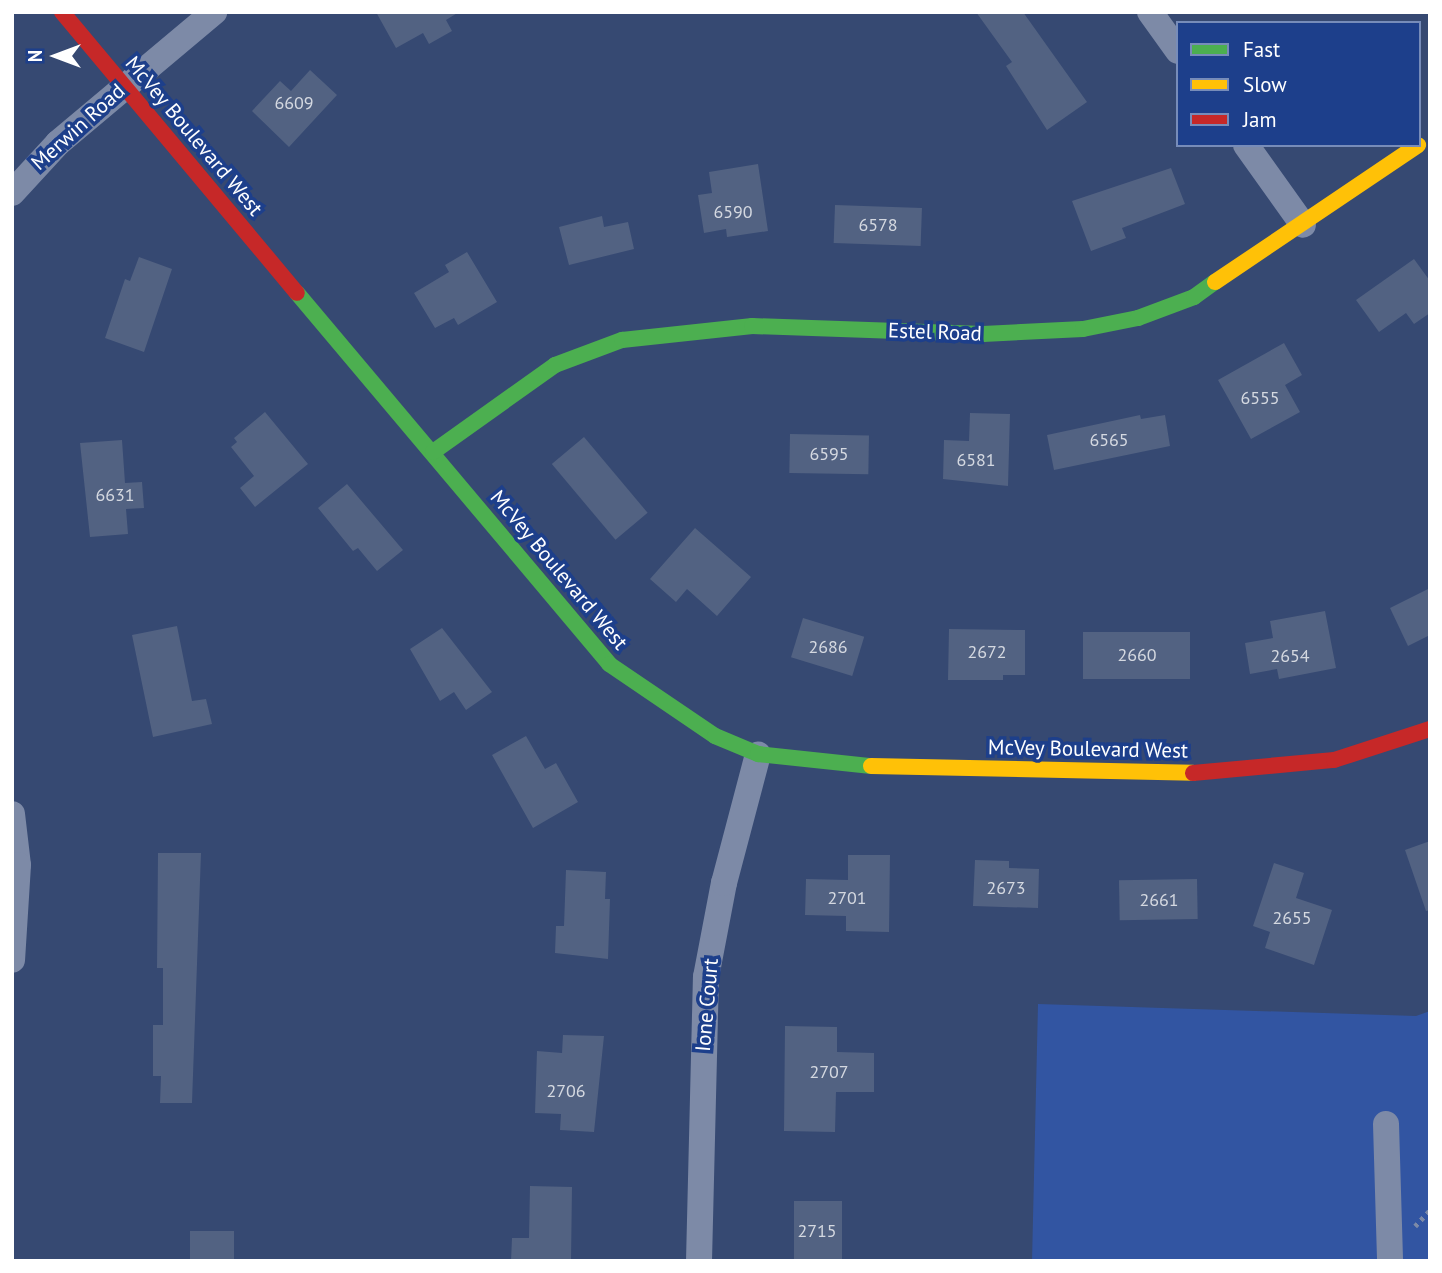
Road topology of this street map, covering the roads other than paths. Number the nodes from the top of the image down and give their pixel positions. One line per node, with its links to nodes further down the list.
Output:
1 (62, 12): 5 (street, McVey Boulevard West)
2 (214, 12): 5 (street, Merwin Road)
3 (1150, 12): 4 (street)
4 (1176, 48)
5 (124, 85): 8 (street, Merwin Road); 10 (street, McVey Boulevard West)
6 (1247, 147): 9 (street)
7 (1416, 147): 9 (street, Estel Road)
8 (12, 193)
9 (1303, 225): 10 (street, Estel Road)
10 (433, 452): 12 (street, McVey Boulevard West)
11 (1430, 729): 12 (street, McVey Boulevard West)
12 (758, 754): 16 (street, Ione Court)
13 (12, 814): 14 (street)
14 (12, 960)
15 (1386, 1124): 17 (street)
16 (699, 1261)
17 (1390, 1261)

